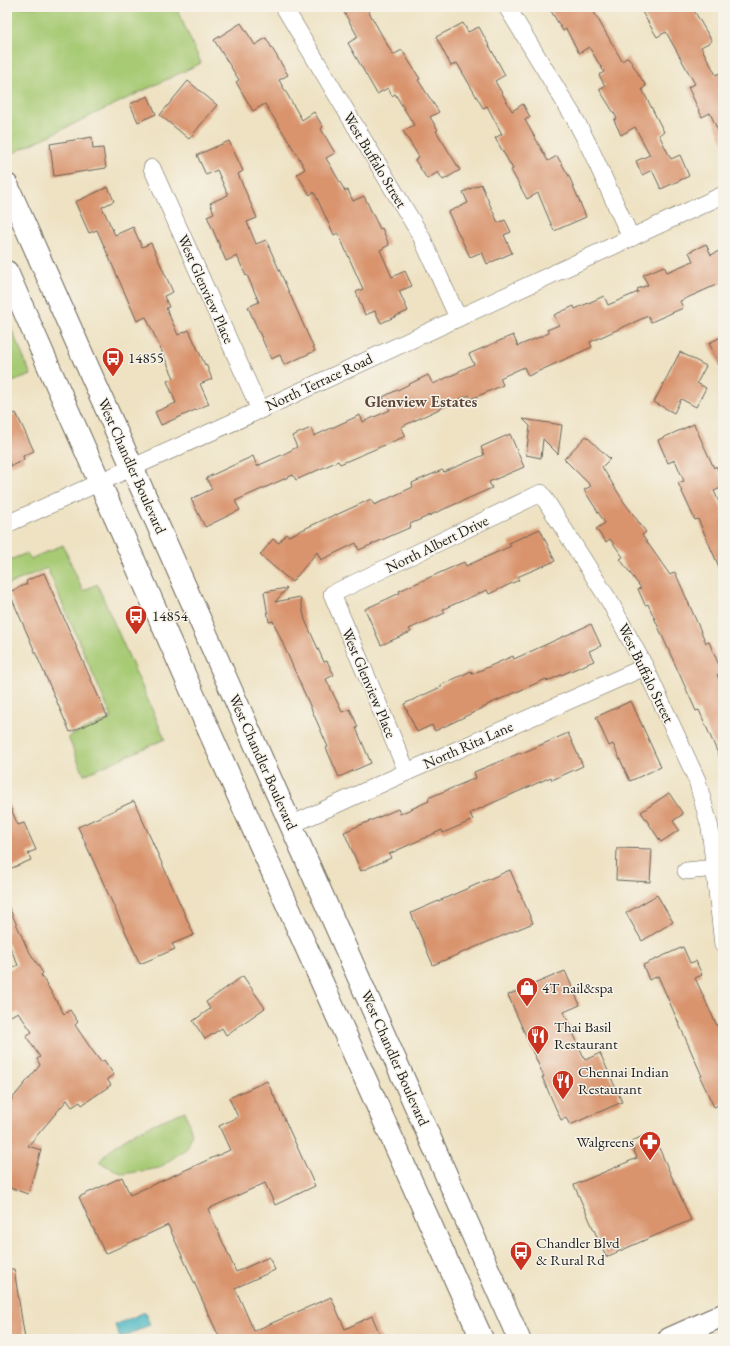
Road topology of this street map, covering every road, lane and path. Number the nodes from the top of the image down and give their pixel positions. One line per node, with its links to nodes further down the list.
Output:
1 (284, 7): 8 (street, West Buffalo Street)
2 (507, 7): 6 (street)
3 (152, 168): 9 (street, West Glenview Place)
4 (7, 185): 10 (main road, West Chandler Boulevard)
5 (723, 195): 6 (street, North Terrace Road)
6 (631, 238): 8 (street, North Terrace Road)
7 (7, 272): 11 (main road)
8 (458, 318): 9 (street, North Terrace Road)
9 (260, 410): 10 (street, North Terrace Road)
10 (132, 467): 11 (street, North Terrace Road); 17 (main road, West Chandler Boulevard)
11 (99, 482): 13 (street, North Terrace Road); 22 (main road)
12 (541, 493): 14 (street, North Albert Drive); 15 (street, West Buffalo Street)
13 (7, 524)
14 (332, 594): 16 (street, West Glenview Place)
15 (645, 667): 16 (street, North Rita Lane); 18 (street, West Buffalo Street)
16 (407, 772): 17 (street, North Rita Lane)
17 (291, 825): 21 (main road, West Chandler Boulevard)
18 (714, 868): 19 (street); 20 (street, West Buffalo Street)
19 (686, 871)
20 (723, 945)
21 (370, 1002): 22 (main road); 25 (main road, West Chandler Boulevard)
22 (337, 1016): 24 (main road)
23 (723, 1315): 26 (main road)
24 (482, 1339)
25 (519, 1339)
26 (669, 1339)

